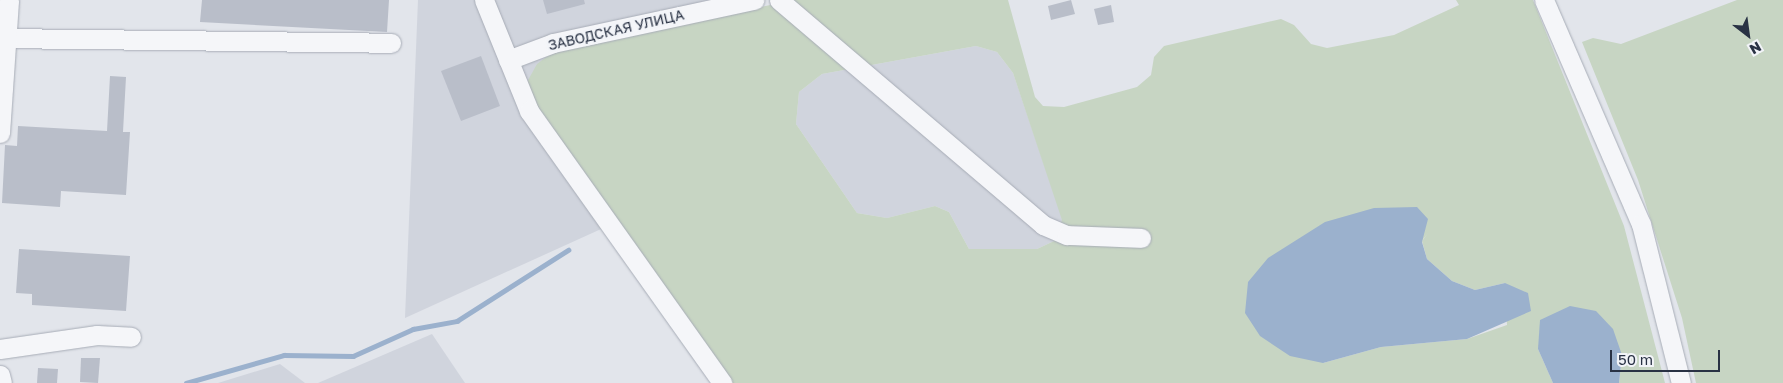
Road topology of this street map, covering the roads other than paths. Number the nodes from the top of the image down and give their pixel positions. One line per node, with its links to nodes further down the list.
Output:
1 (9, 0): 6 (street)
2 (484, 0): 8 (street)
3 (754, 0): 8 (street, ЗАВОДСКАЯ УЛИЦА)
4 (779, 0): 10 (street)
5 (1544, 0): 16 (street)
6 (3, 37): 7 (street); 9 (street)
7 (391, 43)
8 (508, 60): 15 (street)
9 (0, 133)
10 (1141, 238)
11 (131, 337): 12 (street)
12 (0, 349)
13 (0, 374): 14 (street)
14 (2, 383)
15 (722, 383)
16 (1681, 383)

